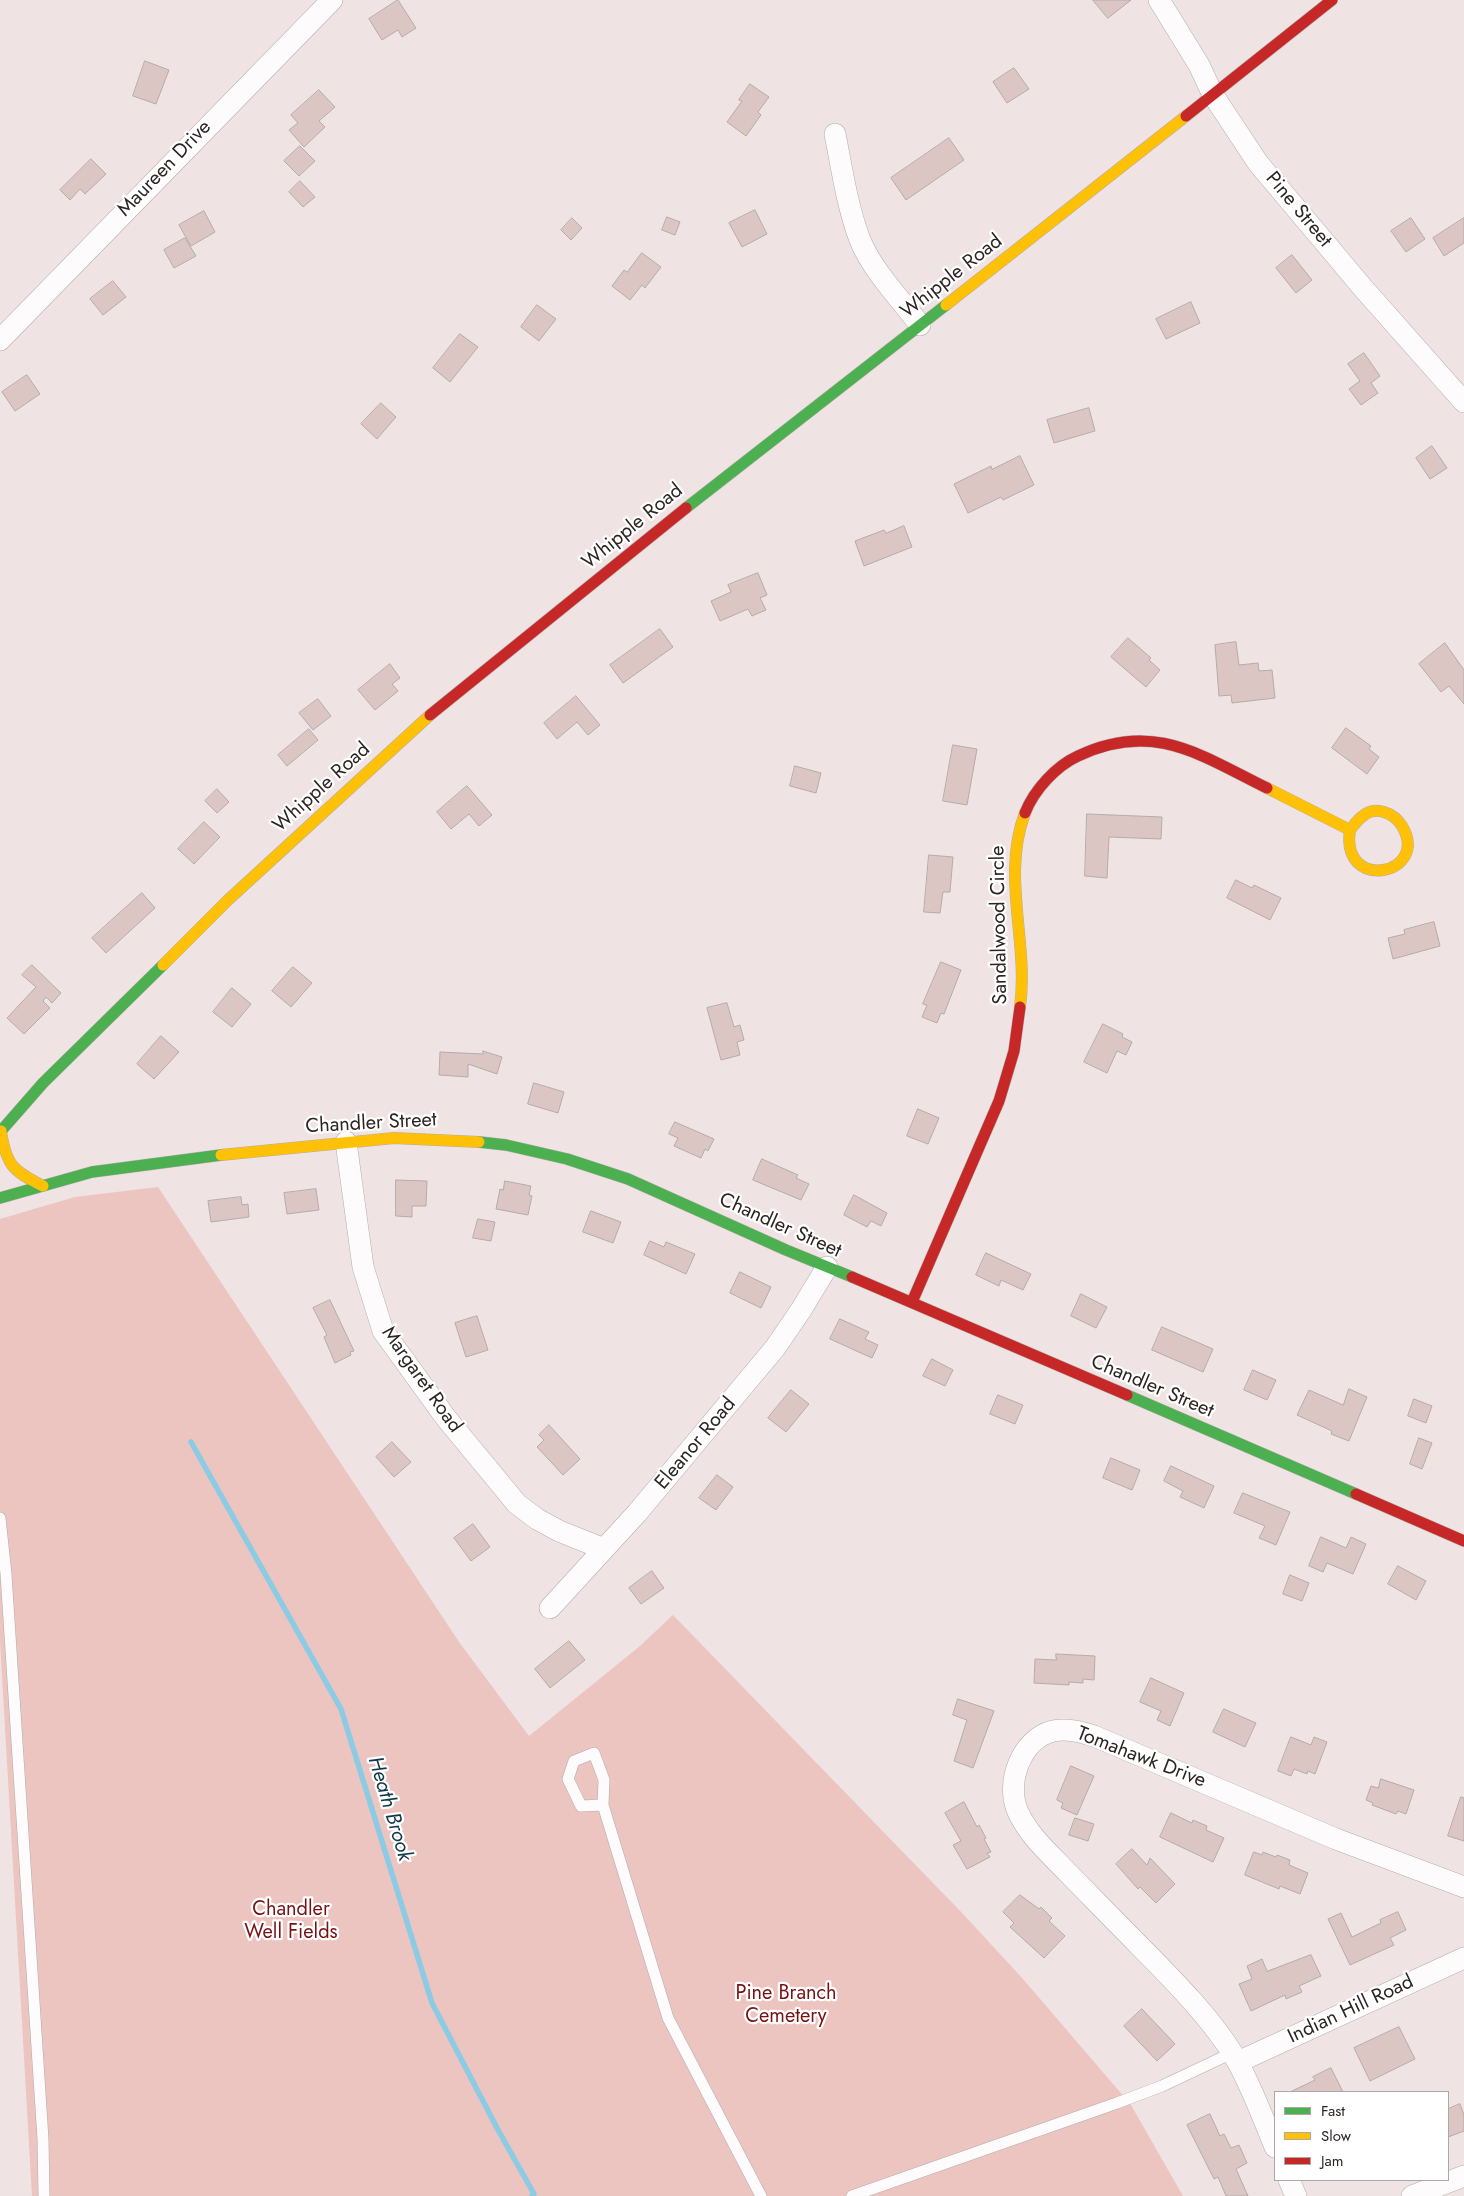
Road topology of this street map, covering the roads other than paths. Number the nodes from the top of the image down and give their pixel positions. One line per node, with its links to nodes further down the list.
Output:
1 (332, 0): 7 (street, Maureen Drive)
2 (1159, 0): 4 (street, Pine Street)
3 (1332, 0): 4 (main road, Whipple Road)
4 (1213, 95): 6 (main road, Whipple Road); 8 (street, Pine Street)
5 (835, 134): 6 (street)
6 (920, 325): 10 (main road, Whipple Road)
7 (0, 340)
8 (1464, 402)
9 (1350, 830): 9 (main road); 15 (main road, Sandalwood Circle)
10 (0, 1132): 12 (main road)
11 (346, 1142): 12 (main road, Chandler Street); 14 (main road, Chandler Street); 18 (street, Margaret Road)
12 (43, 1186): 13 (main road, Chandler Street)
13 (0, 1198)
14 (826, 1267): 15 (main road, Chandler Street); 18 (street, Eleanor Road)
15 (912, 1302): 17 (main road, Chandler Street)
16 (0, 1518): 27 (lane)
17 (1464, 1541)
18 (604, 1549): 19 (street, Eleanor Road)
19 (550, 1608)
20 (603, 1805): 20 (lane); 28 (lane)
21 (1464, 1886): 23 (street, Tomahawk Drive)
22 (1464, 1958): 23 (street, Indian Hill Road)
23 (1235, 2057): 24 (street, Tomahawk Drive); 29 (lane)
24 (1274, 2145)
25 (1464, 2176): 31 (street)
26 (1289, 2181): 30 (street)
27 (44, 2196)
28 (761, 2196)
29 (852, 2196)
30 (1296, 2196)
31 (1412, 2196)

